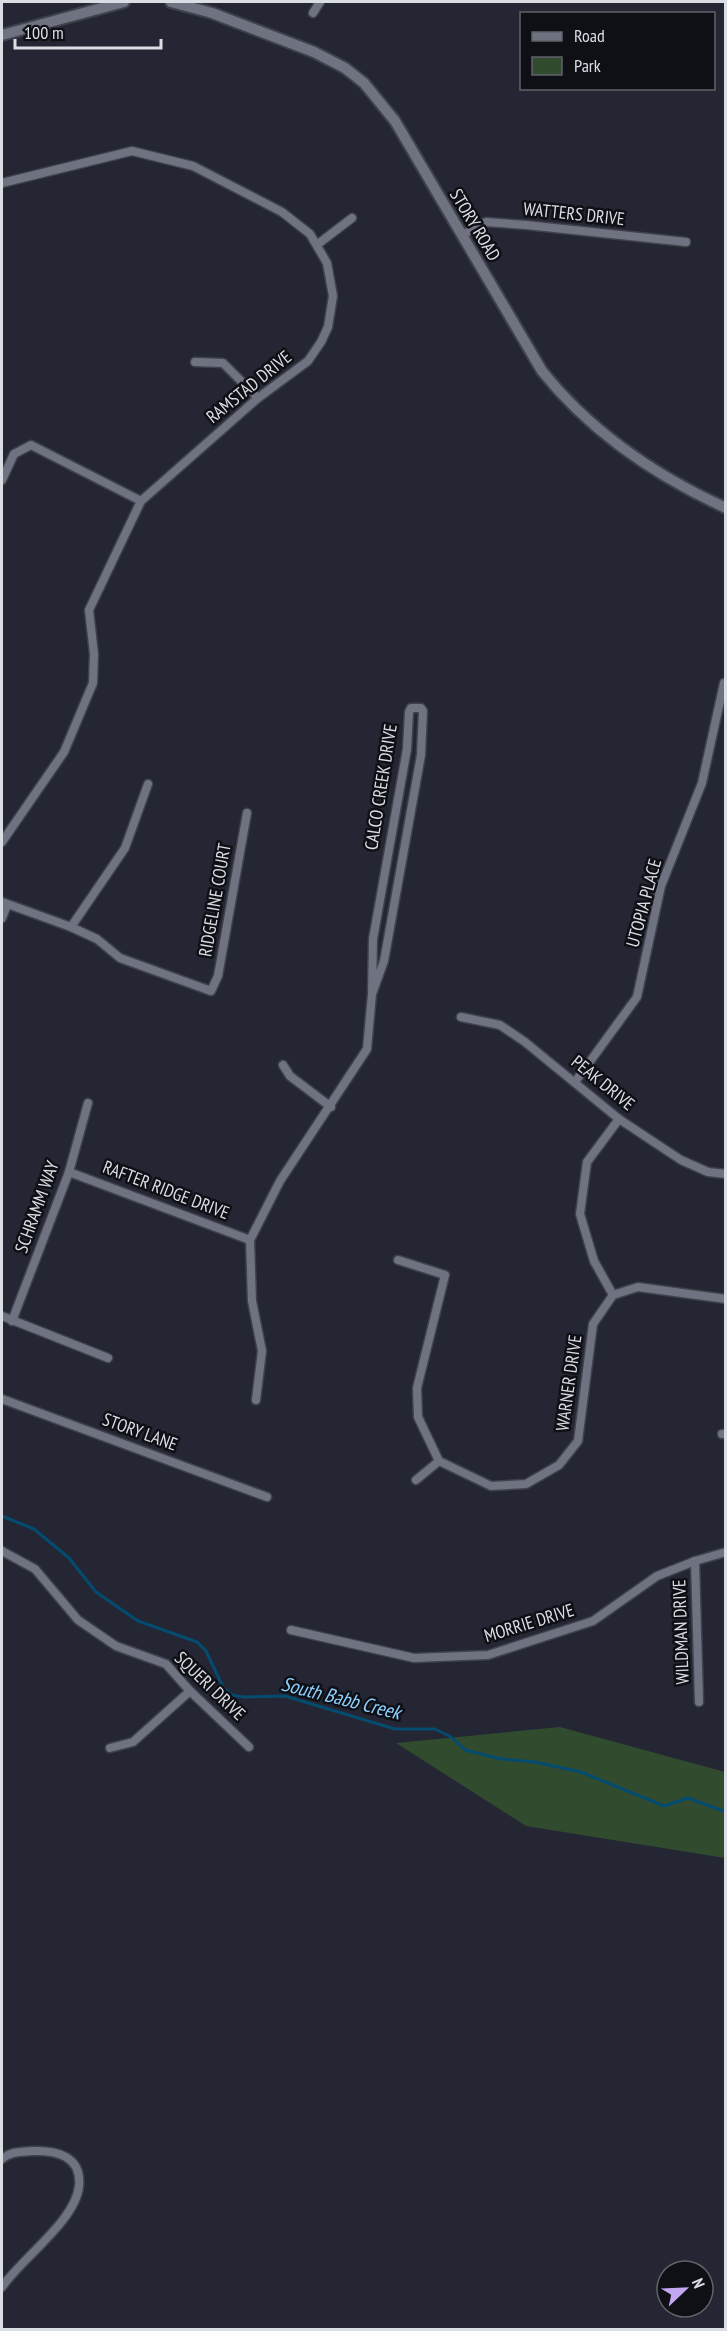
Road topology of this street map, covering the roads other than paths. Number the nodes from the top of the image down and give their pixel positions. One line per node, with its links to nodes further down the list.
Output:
1 (124, 2): 5 (street)
2 (171, 2): 8 (street, STORY ROAD)
3 (320, 2): 4 (street)
4 (313, 13)
5 (2, 35)
6 (2, 183): 10 (street, RAMSTAD DRIVE)
7 (352, 218): 10 (street)
8 (462, 235): 9 (street, WATTERS DRIVE); 15 (street, STORY ROAD)
9 (686, 242)
10 (318, 244): 12 (street, RAMSTAD DRIVE)
11 (195, 362): 12 (street)
12 (258, 398): 14 (street, RAMSTAD DRIVE)
13 (2, 480): 14 (street)
14 (141, 501): 19 (street, RAMSTAD DRIVE)
15 (726, 508)
16 (724, 683): 26 (street, UTOPIA PLACE)
17 (148, 784): 22 (street)
18 (247, 813): 22 (street, RIDGELINE COURT)
19 (2, 842)
20 (4, 903): 21 (street); 22 (street)
21 (2, 918)
22 (71, 927)
23 (372, 993): 23 (street, CALCO CREEK DRIVE); 28 (street, CALCO CREEK DRIVE)
24 (461, 1017): 26 (street, PEAK DRIVE)
25 (283, 1065): 28 (street)
26 (575, 1082): 29 (street, PEAK DRIVE)
27 (88, 1102): 30 (street, SCHRAMM WAY)
28 (331, 1107): 32 (street, CALCO CREEK DRIVE)
29 (619, 1119): 31 (street, PEAK DRIVE); 34 (street)
30 (69, 1172): 32 (street, RAFTER RIDGE DRIVE); 37 (street, SCHRAMM WAY)
31 (726, 1173)
32 (250, 1240): 40 (street, CALCO CREEK DRIVE)
33 (398, 1260): 41 (street)
34 (613, 1295): 35 (street); 41 (street, WARNER DRIVE)
35 (726, 1299)
36 (2, 1317): 37 (street)
37 (12, 1320): 38 (street)
38 (108, 1358)
39 (2, 1399): 43 (street, STORY LANE)
40 (256, 1401)
41 (439, 1461): 42 (street)
42 (416, 1480)
43 (267, 1497)
44 (2, 1551): 48 (street, SQUERI DRIVE)
45 (726, 1552): 46 (street, MORRIE DRIVE)
46 (695, 1561): 47 (street, MORRIE DRIVE); 49 (street, WILDMAN DRIVE)
47 (291, 1630)
48 (190, 1691): 50 (street, SQUERI DRIVE); 51 (street)
49 (699, 1702)
50 (249, 1747)
51 (110, 1748)
52 (2, 2159): 53 (street)
53 (2, 2287)

